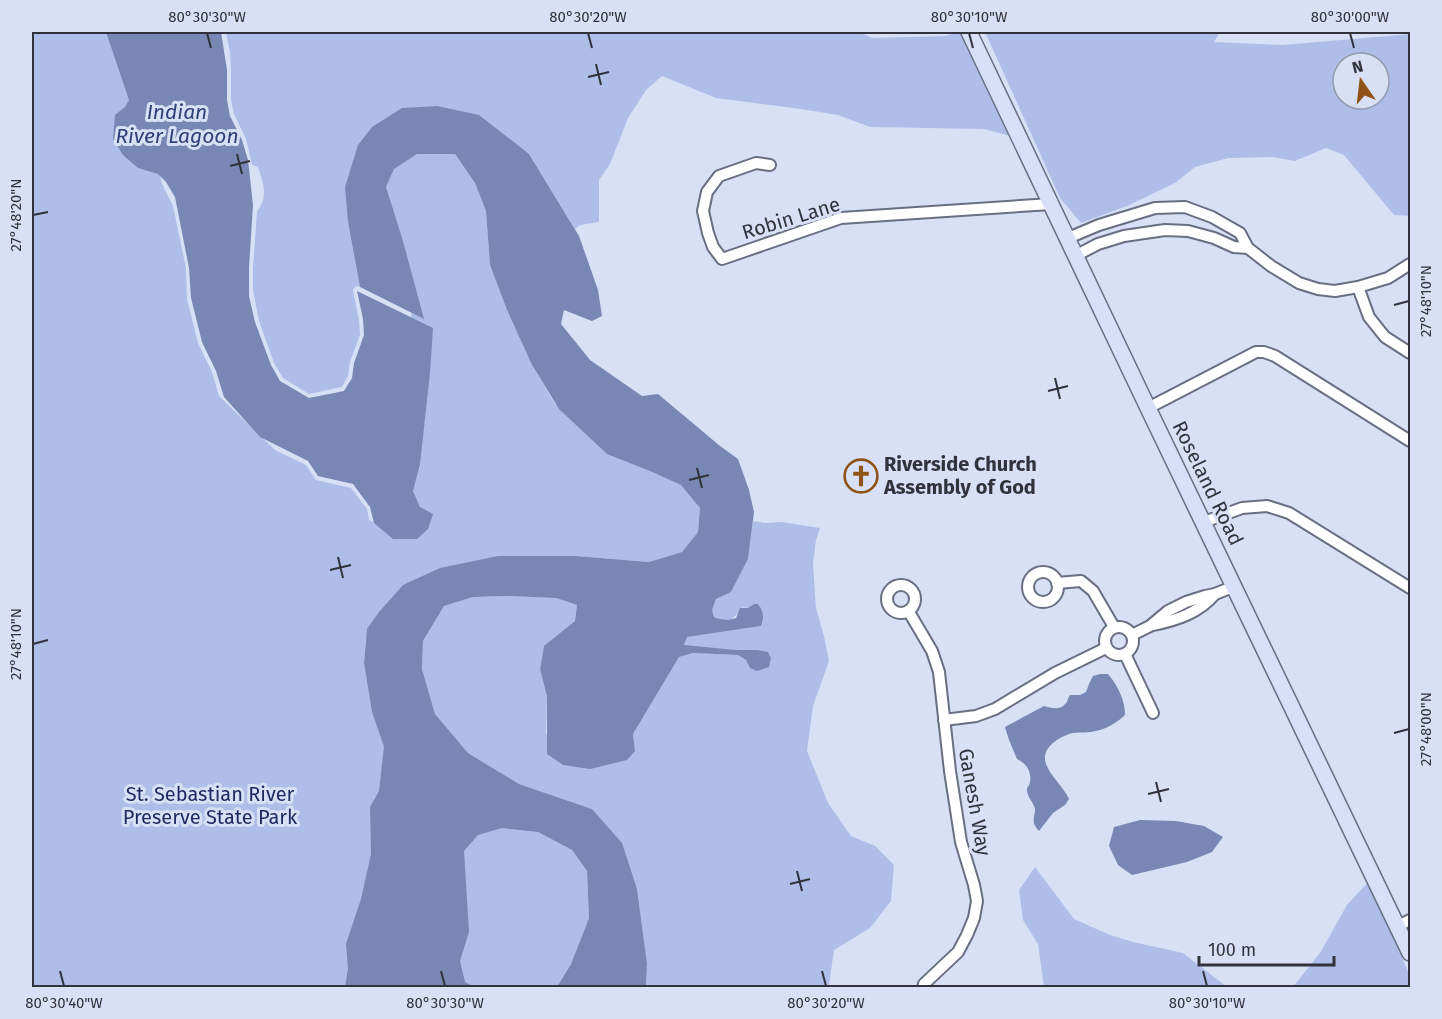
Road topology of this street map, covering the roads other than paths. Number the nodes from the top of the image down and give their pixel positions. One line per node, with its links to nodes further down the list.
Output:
1 (969, 32): 3 (main road, Roseland Road)
2 (770, 165): 3 (street, Robin Lane)
3 (1051, 204): 6 (main road, Roseland Road)
4 (1118, 219): 5 (street); 6 (street); 7 (street)
5 (1124, 236): 7 (street); 8 (street)
6 (1068, 238): 8 (main road, Roseland Road)
7 (1248, 248): 10 (street)
8 (1077, 255): 12 (main road, Roseland Road)
9 (1410, 264): 10 (street)
10 (1358, 287): 11 (street)
11 (1410, 353)
12 (1148, 408): 13 (street); 14 (main road, Roseland Road)
13 (1410, 441)
14 (1204, 522): 16 (main road, Roseland Road); 17 (street)
15 (1057, 583): 23 (street)
16 (1235, 586): 18 (street); 29 (main road, Roseland Road)
17 (1410, 588)
18 (1198, 603): 19 (street); 21 (street)
19 (1176, 607): 21 (street); 22 (street)
20 (909, 612): 28 (street, Ganesh Way)
21 (1181, 618): 22 (street)
22 (1150, 626): 24 (street)
23 (1114, 627): 24 (street); 25 (street)
24 (1132, 636): 26 (street)
25 (1107, 648): 26 (street); 28 (street)
26 (1125, 654): 27 (street)
27 (1153, 713)
28 (944, 720): 31 (street, Ganesh Way)
29 (1404, 923): 30 (main road, Roseland Road)
30 (1410, 953)
31 (923, 987)

